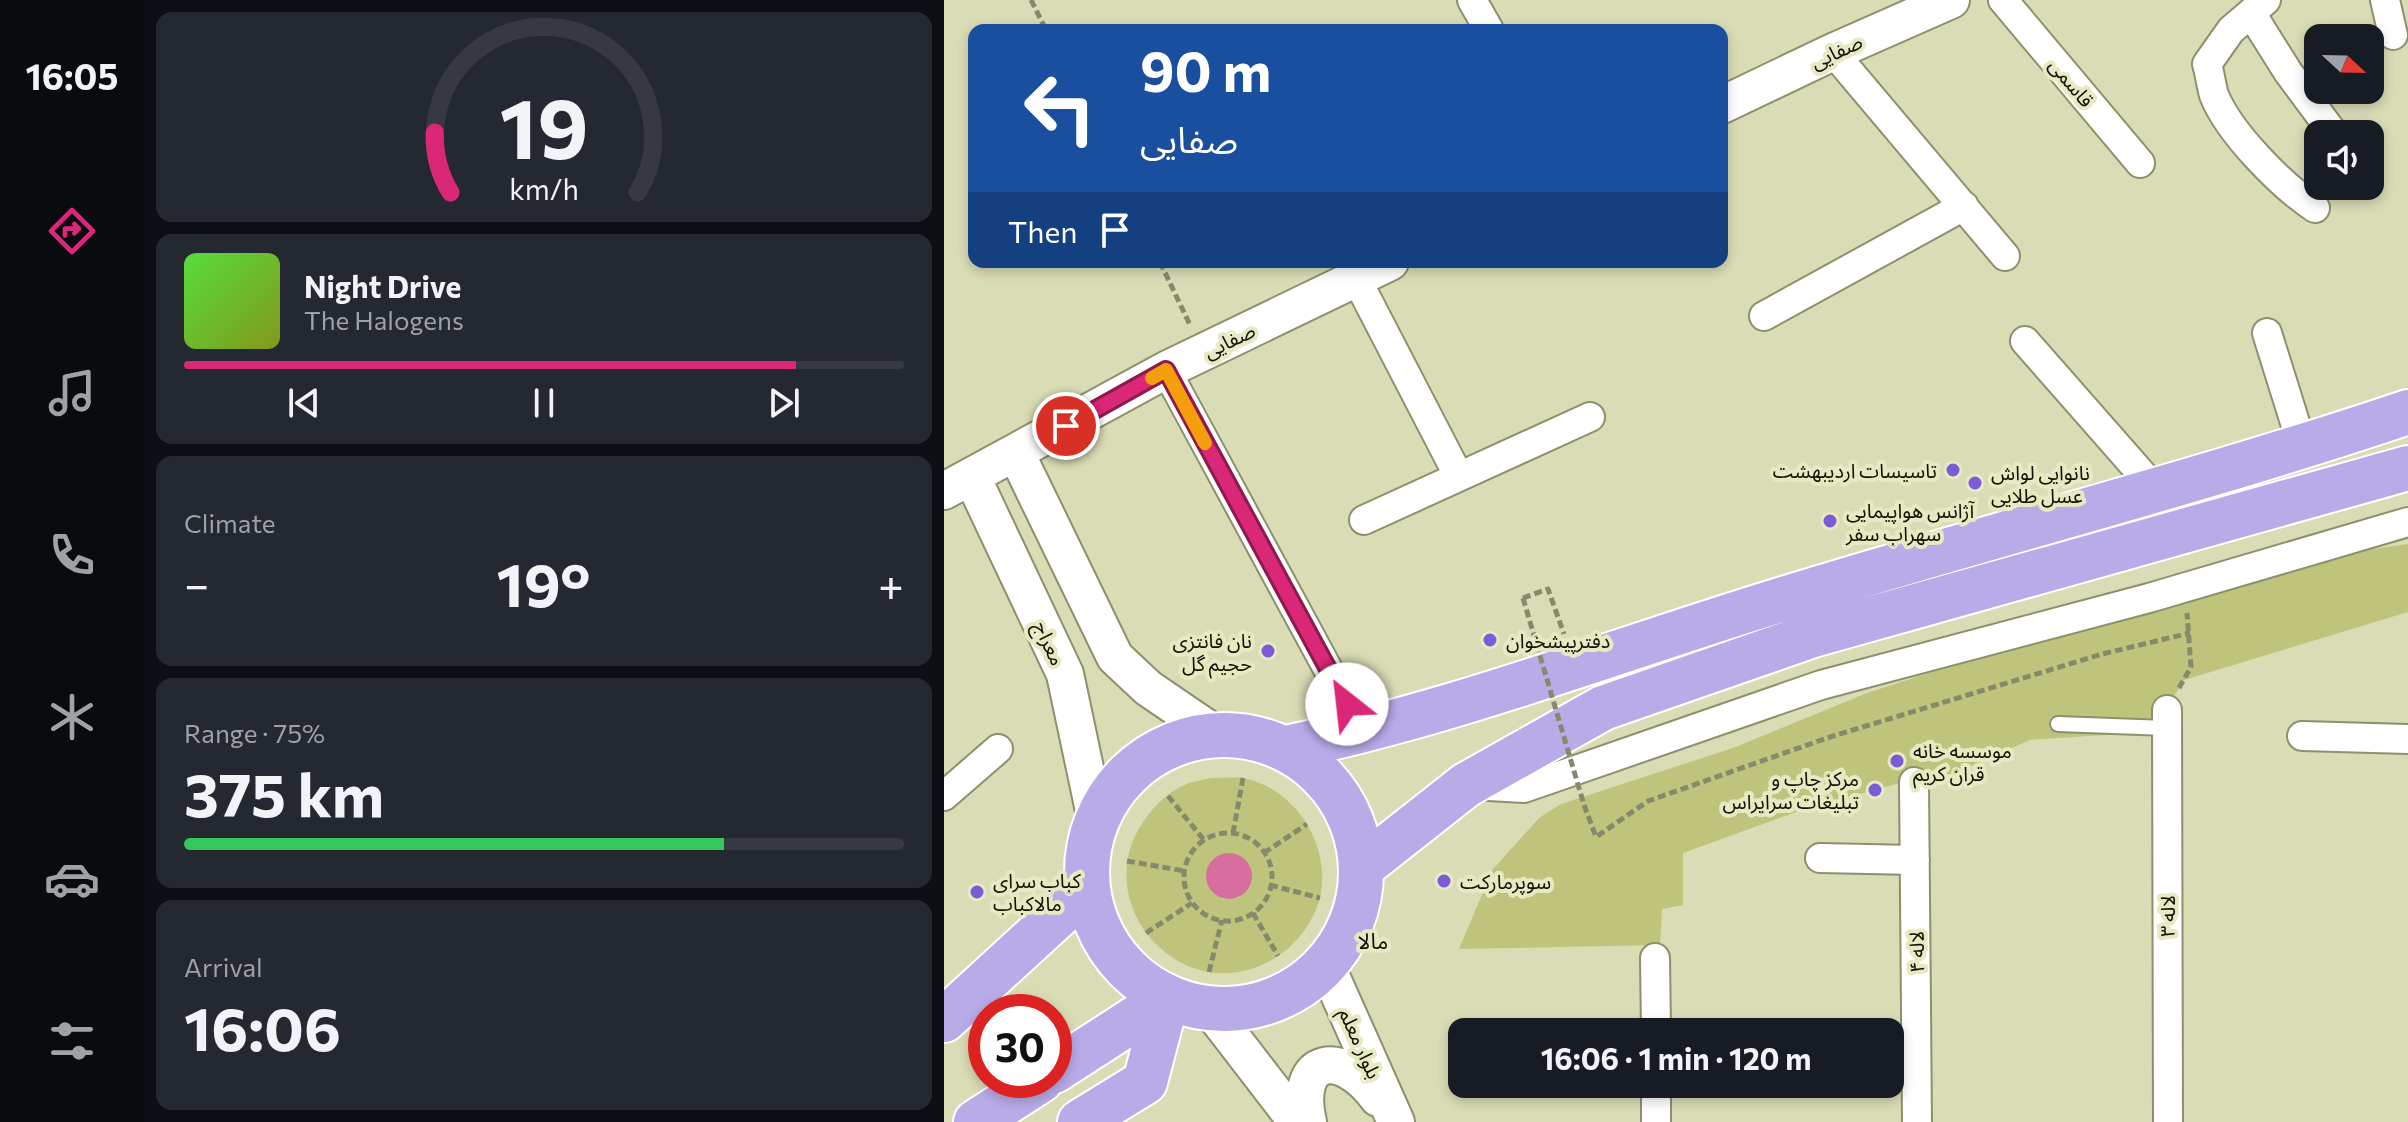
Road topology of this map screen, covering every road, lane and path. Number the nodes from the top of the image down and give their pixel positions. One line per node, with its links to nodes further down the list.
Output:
1 (1031, 0): 7 (path)
2 (1472, 0): 8 (street)
3 (1951, 0): 10 (street, صفایی)
4 (2003, 0): 13 (street, قاسمی)
5 (2385, 0): 9 (street)
6 (2259, 6): 12 (street); 15 (street)
7 (1043, 24)
8 (1486, 24)
9 (2393, 35)
10 (1833, 52): 11 (street, صفایی); 14 (street)
11 (1728, 102)
12 (2324, 120)
13 (2140, 163)
14 (1964, 206): 16 (street); 20 (street)
15 (2315, 208)
16 (2005, 256)
17 (1163, 268): 23 (path)
18 (1377, 268): 19 (street, صفایی)
19 (1356, 278): 23 (street, صفایی); 30 (street)
20 (1764, 316)
21 (2267, 333): 27 (street)
22 (2025, 341): 32 (street)
23 (1204, 353): 24 (street, صفایی)
24 (1166, 370): 28 (street, صفایی); 40 (street)
25 (2408, 412): 27 (main road)
26 (1590, 417): 30 (street)
27 (2302, 445): 32 (main road)
28 (1016, 453): 31 (street, صفایی); 41 (street)
29 (2408, 468): 48 (main road)
30 (1458, 475): 33 (street)
31 (958, 484): 51 (street, معراج)
32 (2155, 489): 37 (main road)
33 (1364, 520)
34 (2408, 522): 35 (street)
35 (2184, 588): 36 (path); 48 (street)
36 (2190, 633): 37 (path, bridge); 38 (path)
37 (1576, 667): 40 (main road)
38 (2167, 719): 39 (lane); 85 (street, لاله ۳)
39 (2058, 724)
40 (1362, 732): 44 (main road)
41 (1214, 733): 44 (main road); 51 (main road)
42 (2302, 736): 43 (street)
43 (2408, 739)
44 (1286, 748): 59 (main road)
45 (998, 749): 49 (street)
46 (1243, 778): 53 (path)
47 (1914, 782): 57 (street, لاله ۴)
48 (1466, 785): 59 (main road)
49 (944, 796)
50 (1168, 796): 54 (path)
51 (1096, 820): 62 (main road)
52 (1307, 824): 55 (path)
53 (1233, 833): 54 (path); 55 (path)
54 (1204, 840): 60 (path)
55 (1264, 853): 61 (path)
56 (1820, 858): 57 (street)
57 (1915, 860): 84 (street, لاله ۴)
58 (1127, 861): 60 (path)
59 (1362, 867): 70 (main road)
60 (1185, 871): 64 (path)
61 (1270, 885): 63 (path); 65 (path)
62 (1087, 889): 72 (main road); 74 (main road)
63 (1320, 898)
64 (1192, 903): 66 (path); 67 (path)
65 (1253, 913): 66 (path); 68 (path)
66 (1222, 920): 71 (path)
67 (1146, 933)
68 (1278, 956)
69 (1655, 958): 73 (street)
70 (1326, 965): 71 (main road); 82 (street, بلوار معلم)
71 (1210, 990): 72 (main road); 80 (street)
72 (1167, 998): 75 (main road); 79 (main road)
73 (1656, 1018)
74 (944, 1020)
75 (1072, 1059)
76 (1013, 1098): 78 (main road)
77 (1656, 1098): 83 (street)
78 (976, 1122)
79 (1080, 1122)
80 (1297, 1122)
81 (1308, 1122): 82 (street)
82 (1395, 1122)
83 (1656, 1122)
84 (1917, 1122)
85 (2168, 1122)

